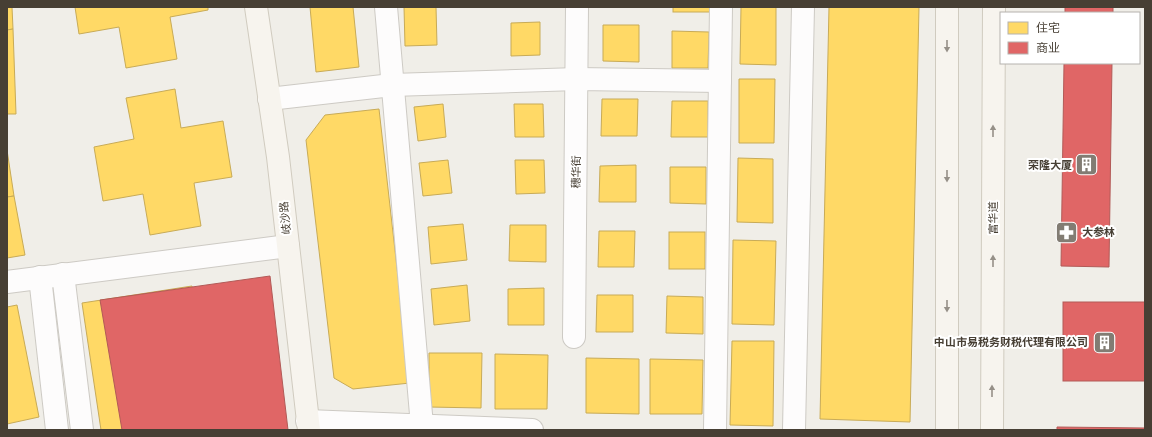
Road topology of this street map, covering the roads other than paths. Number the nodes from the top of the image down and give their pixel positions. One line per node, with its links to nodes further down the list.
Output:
1 (256, 7): 11 (main road, 岐沙路)
2 (386, 7): 10 (street)
3 (578, 7): 8 (street, 穗华街)
4 (721, 7): 9 (street)
5 (803, 7): 23 (street)
6 (948, 7): 24 (main road, one-way to 24)
7 (994, 7): 25 (main road, 富华道, one-way to 7)
8 (577, 79): 9 (street); 10 (street); 16 (street, 穗华街)
9 (720, 81): 22 (street)
10 (392, 85): 11 (street); 18 (street)
11 (269, 99): 12 (main road, 岐沙路)
12 (288, 246): 13 (street); 17 (main road, 岐沙路)
13 (63, 274): 14 (street); 20 (street)
14 (40, 277): 15 (street); 19 (street)
15 (7, 282)
16 (574, 337)
17 (308, 425): 18 (street)
18 (422, 426): 21 (street)
19 (54, 430)
20 (82, 430)
21 (532, 430)
22 (715, 430)
23 (794, 430)
24 (947, 430)
25 (992, 430)

